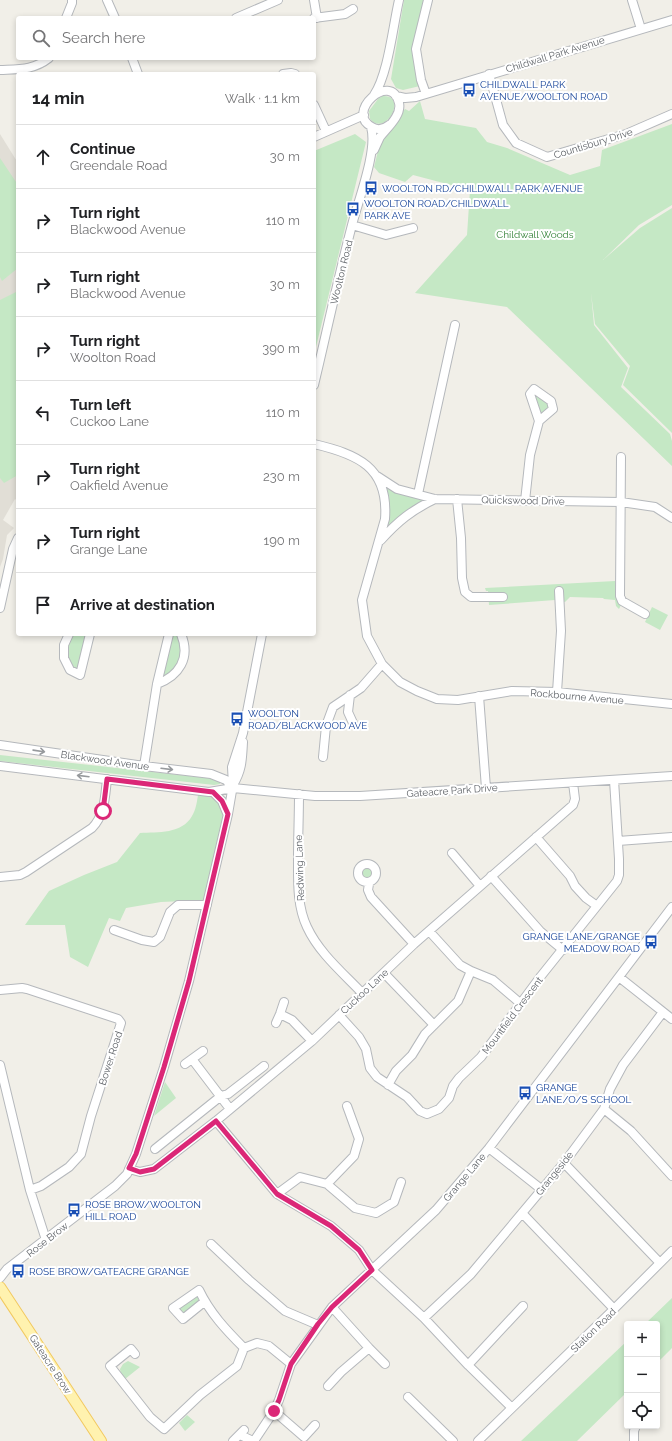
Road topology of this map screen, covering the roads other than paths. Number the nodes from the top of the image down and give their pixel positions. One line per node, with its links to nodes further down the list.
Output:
1 (72, 0): 9 (street)
2 (107, 0): 10 (street)
3 (278, 0): 11 (street)
4 (314, 0): 12 (street)
5 (399, 0): 20 (street)
6 (428, 0): 23 (street)
7 (632, 0): 15 (street)
8 (352, 9): 13 (street)
9 (67, 16)
10 (114, 16)
11 (241, 16)
12 (315, 16)
13 (316, 18)
14 (672, 20): 15 (street, Childwall Park Avenue)
15 (641, 29): 21 (street, Childwall Park Avenue)
16 (46, 60): 18 (street)
17 (135, 60): 19 (street)
18 (0, 70)
19 (138, 72)
20 (384, 73): 22 (street); 24 (street)
21 (488, 74): 23 (street, Childwall Park Avenue); 28 (street, Countisbury Drive)
22 (393, 94): 24 (street); 25 (street, Childwall Park Avenue); 27 (street)
23 (426, 94): 25 (street, Childwall Park Avenue)
24 (374, 96): 29 (street)
25 (416, 97): 27 (street, Childwall Park Avenue)
26 (316, 109): 32 (street)
27 (398, 113): 30 (street)
28 (672, 114)
29 (364, 115): 31 (street); 32 (street)
30 (389, 125): 31 (street); 34 (street, Woolton Road)
31 (371, 127): 34 (street, Woolton Road)
32 (326, 131): 33 (street)
33 (316, 136)
34 (370, 161): 35 (street, Woolton Road)
35 (352, 225): 36 (street); 38 (street, Woolton Road)
36 (413, 228)
37 (455, 324): 43 (street)
38 (316, 377)
39 (539, 421): 46 (street)
40 (316, 444): 42 (street, Rockbourne Avenue)
41 (621, 457): 47 (street)
42 (376, 475): 43 (street, Quickswood Drive); 49 (street, Rockbourne Avenue)
43 (418, 494): 44 (street, Quickswood Drive)
44 (435, 499): 45 (street, Quickswood Drive); 49 (street, Rockbourne Avenue)
45 (457, 499): 46 (street, Quickswood Drive); 52 (street)
46 (526, 501): 47 (street, Quickswood Drive)
47 (621, 502): 48 (street, Quickswood Drive); 54 (street)
48 (672, 518)
49 (379, 542): 60 (street, Rockbourne Avenue)
50 (15, 550): 53 (street)
51 (559, 591): 62 (street)
52 (503, 597)
53 (0, 608)
54 (645, 614)
55 (68, 636): 56 (street)
56 (90, 636)
57 (169, 636): 61 (street)
58 (181, 636): 61 (street)
59 (262, 636): 67 (street)
60 (382, 664): 63 (street); 64 (street, Rockbourne Avenue)
61 (157, 684): 71 (street)
62 (557, 692): 64 (street, Rockbourne Avenue); 65 (street, Rockbourne Avenue)
63 (350, 695): 66 (street); 69 (street)
64 (479, 696): 79 (street)
65 (672, 704)
66 (353, 723)
67 (243, 733): 72 (street); 78 (street)
68 (0, 745): 71 (street, Blackwood Avenue, one-way to 71)
69 (323, 757)
70 (0, 766): 75 (street, Blackwood Avenue, one-way to 70)
71 (144, 766): 73 (street, Blackwood Avenue, one-way to 73)
72 (232, 767): 73 (street, Blackwood Avenue); 78 (street)
73 (211, 774): 78 (street, Blackwood Avenue)
74 (672, 776): 76 (street, Gateacre Park Drive)
75 (107, 779): 80 (street, Blackwood Avenue); 88 (street)
76 (614, 780): 77 (street, Gateacre Park Drive); 85 (street, Mountfield Crescent)
77 (573, 783): 79 (street, Gateacre Park Drive); 83 (street, Cuckoo Lane)
78 (233, 786): 80 (street, Blackwood Avenue); 81 (street, Gateacre Park Drive); 82 (street)
79 (486, 788): 81 (street, Gateacre Park Drive)
80 (213, 792): 82 (street)
81 (299, 794): 102 (street, Redwing Lane)
82 (228, 814): 91 (street)
83 (536, 837): 87 (street, Cuckoo Lane); 92 (street)
84 (672, 837): 85 (street)
85 (618, 841): 92 (street, Mountfield Crescent)
86 (452, 852): 90 (street)
87 (491, 876): 90 (street, Cuckoo Lane); 97 (street)
88 (0, 877)
89 (368, 882): 96 (street)
90 (480, 886): 95 (street, Cuckoo Lane)
91 (207, 905): 94 (street); 125 (street)
92 (597, 906): 97 (street, Mountfield Crescent)
93 (672, 907): 100 (street, Grange Lane)
94 (114, 930)
95 (429, 931): 96 (street, Cuckoo Lane); 98 (street)
96 (414, 944): 99 (street, Cuckoo Lane)
97 (563, 950): 104 (street, Mountfield Crescent)
98 (471, 971): 104 (street); 110 (street)
99 (384, 973): 102 (street, Cuckoo Lane); 110 (street)
100 (619, 977): 105 (street); 122 (street, Grange Lane)
101 (0, 990): 130 (street, Bower Road)
102 (362, 993): 107 (street, Cuckoo Lane)
103 (284, 1002): 106 (street)
104 (520, 1003): 115 (street, Mountfield Crescent)
105 (663, 1012): 108 (street); 120 (street, Grangeside)
106 (280, 1014): 109 (street); 111 (street)
107 (339, 1015): 111 (street, Cuckoo Lane); 115 (street, Mountfield Crescent)
108 (672, 1019)
109 (276, 1023)
110 (434, 1025): 115 (street)
111 (312, 1041): 119 (street, Cuckoo Lane)
112 (202, 1051): 117 (street)
113 (0, 1065): 116 (street)
114 (264, 1066): 117 (street)
115 (388, 1084)
116 (3, 1091): 130 (street)
117 (221, 1096): 119 (street); 123 (street)
118 (347, 1106): 128 (street)
119 (230, 1109): 121 (street, Cuckoo Lane)
120 (604, 1109): 124 (street, Grangeside); 126 (street)
121 (216, 1121): 125 (street, Cuckoo Lane); 131 (street)
122 (489, 1148): 129 (street); 137 (street, Grange Lane)
123 (155, 1149)
124 (564, 1163): 129 (street, Grangeside); 136 (street)
125 (129, 1168): 133 (street, Rose Brow)
126 (672, 1176)
127 (401, 1182): 128 (street)
128 (327, 1184): 131 (street)
129 (541, 1189): 132 (street, Grangeside)
130 (30, 1190): 133 (street)
131 (277, 1194): 137 (street)
132 (522, 1213): 143 (street); 144 (street, Grangeside)
133 (46, 1240): 138 (street, Rose Brow)
134 (211, 1244): 145 (street)
135 (672, 1251): 136 (street, Station Road)
136 (660, 1263): 143 (street, Station Road)
137 (372, 1270): 142 (street, Grange Lane); 144 (street)
138 (0, 1278)
139 (0, 1287): 158 (main road, Gateacre Brow)
140 (204, 1302): 146 (street)
141 (523, 1306): 151 (street)
142 (332, 1307): 145 (street, Grange Lane); 147 (street)
143 (614, 1309): 154 (street, Station Road)
144 (424, 1318): 151 (street)
145 (318, 1324): 149 (street, Grange Lane)
146 (244, 1348): 148 (street); 149 (street)
147 (369, 1348): 150 (street); 152 (street)
148 (134, 1354)
149 (291, 1364): 155 (street, Grange Lane)
150 (385, 1364)
151 (468, 1365): 154 (street)
152 (328, 1386)
153 (408, 1397): 161 (street)
154 (512, 1408): 162 (street, Station Road)
155 (274, 1411): 156 (street); 160 (street, Grange Lane)
156 (315, 1425)
157 (635, 1429): 163 (street)
158 (101, 1441)
159 (232, 1441): 160 (street)
160 (254, 1441)
161 (453, 1441)
162 (478, 1441)
163 (634, 1441)

